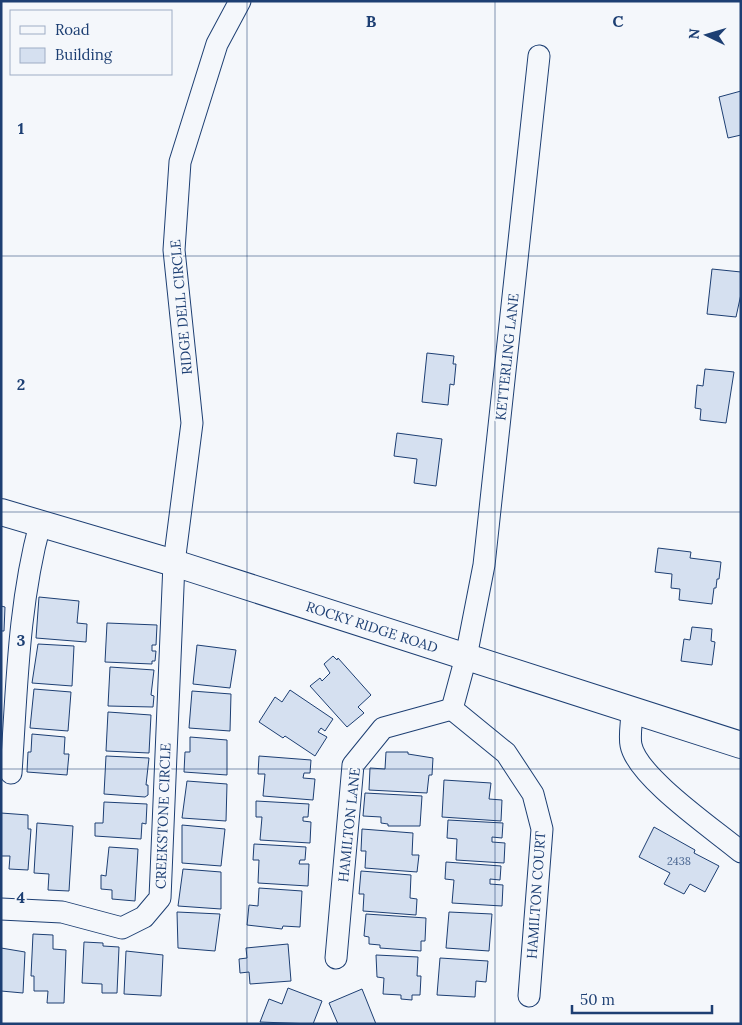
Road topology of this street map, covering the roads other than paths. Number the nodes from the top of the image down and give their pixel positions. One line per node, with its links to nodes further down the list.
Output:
1 (240, 1): 5 (street, RIDGE DELL CIRCLE)
2 (539, 56): 6 (street, KETTERLING LANE)
3 (1, 512): 4 (main road, ROCKY RIDGE ROAD)
4 (40, 524): 5 (main road, ROCKY RIDGE ROAD); 10 (street)
5 (174, 563): 6 (main road, ROCKY RIDGE ROAD); 12 (street, CREEKSTONE CIRCLE)
6 (466, 657): 7 (street); 8 (main road, ROCKY RIDGE ROAD)
7 (452, 709): 13 (street, HAMILTON LANE); 14 (street, HAMILTON COURT)
8 (632, 711): 9 (main road, ROCKY RIDGE ROAD); 11 (street)
9 (740, 743)
10 (11, 772)
11 (741, 852)
12 (1, 909)
13 (336, 958)
14 (529, 996)

